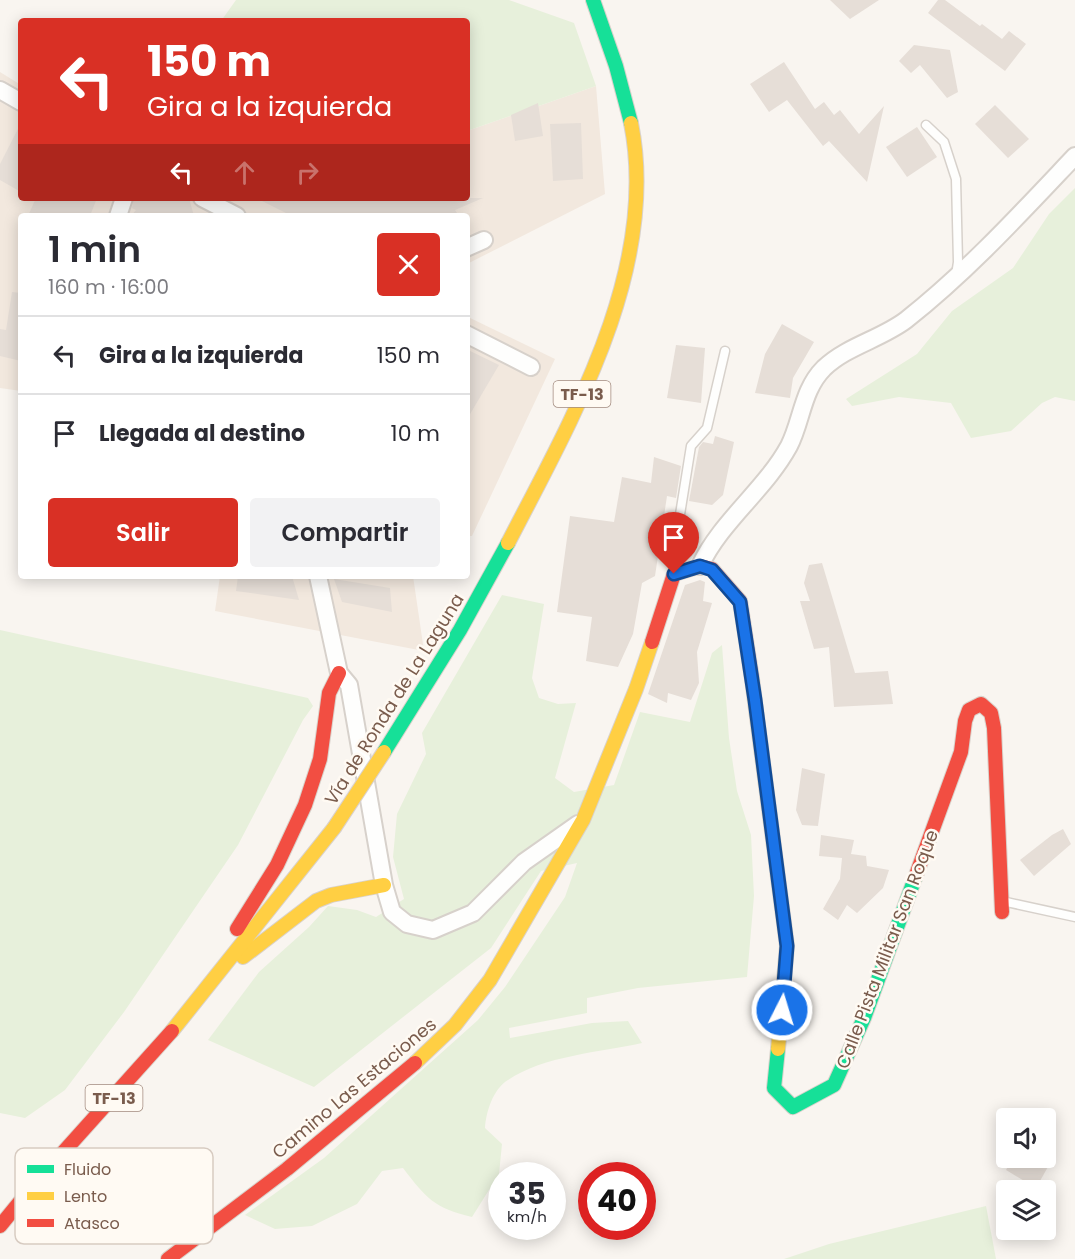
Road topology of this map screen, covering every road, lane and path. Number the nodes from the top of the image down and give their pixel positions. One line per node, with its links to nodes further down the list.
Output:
1 (593, 0): 22 (street, Vía de Ronda de La Laguna / TF-13, bridge)
2 (0, 90): 3 (street)
3 (18, 100)
4 (926, 125): 10 (lane)
5 (1075, 156): 10 (street)
6 (209, 206): 7 (street)
7 (229, 213)
8 (484, 240): 9 (street)
9 (470, 246)
10 (956, 279): 14 (street)
11 (470, 336): 13 (street)
12 (725, 351): 15 (lane)
13 (531, 367)
14 (700, 566): 15 (street); 20 (street, Calle Pista Militar San Roque)
15 (674, 574): 18 (street)
16 (319, 579): 17 (street)
17 (339, 673): 19 (street); 22 (street)
18 (584, 820): 19 (street); 25 (street, Camino Las Estaciones)
19 (384, 885): 22 (street)
20 (1002, 907): 21 (lane)
21 (1075, 917)
22 (225, 968): 23 (street, Vía de Ronda de La Laguna / TF-13)
23 (66, 1148)
24 (15, 1206): 26 (street, Vía de Ronda de La Laguna / TF-13)
25 (213, 1225)
26 (0, 1226)
27 (188, 1244): 28 (street, Camino Las Estaciones)
28 (168, 1259)

